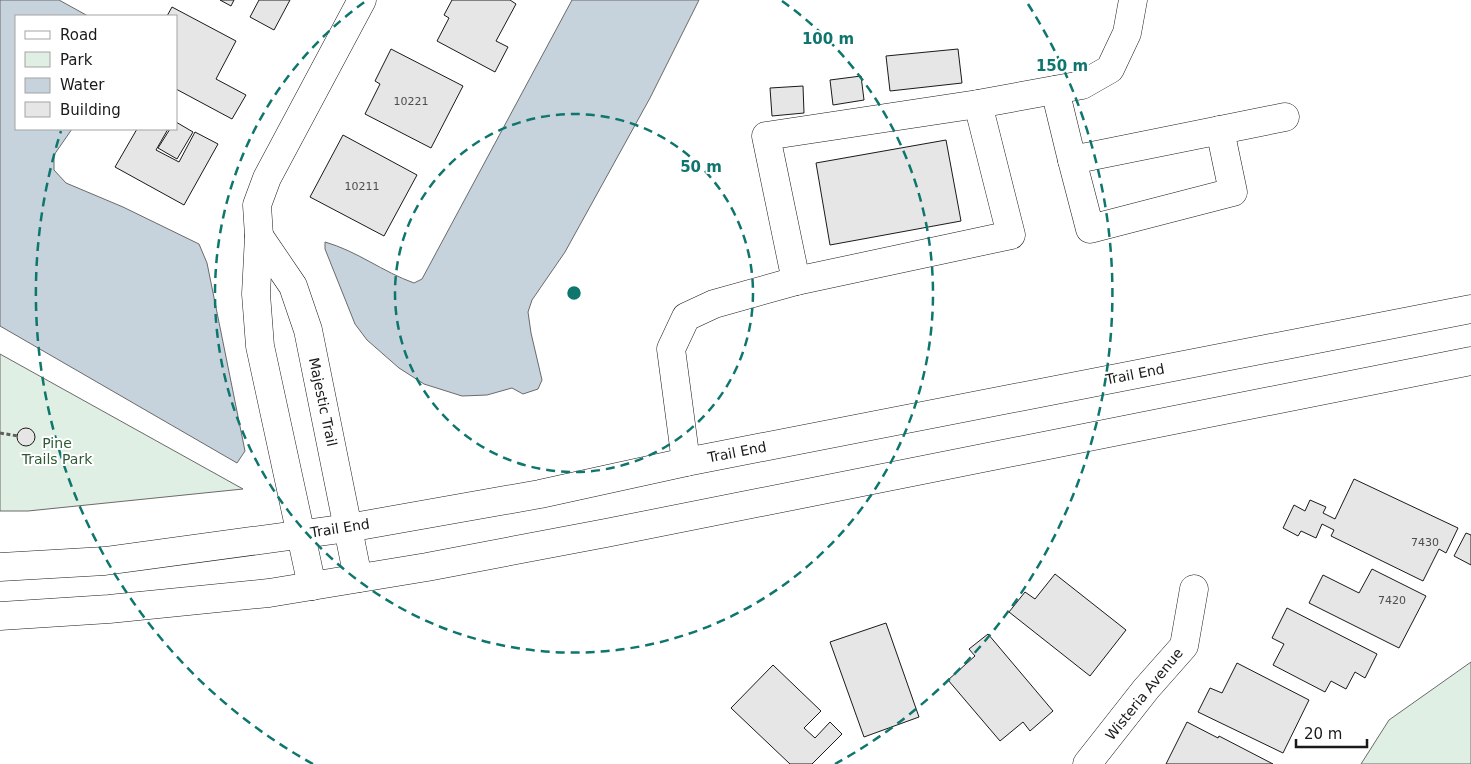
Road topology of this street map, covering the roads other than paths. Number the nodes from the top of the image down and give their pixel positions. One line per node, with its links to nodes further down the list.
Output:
1 (362, 0): 8 (street, Majestic Trail)
2 (1133, 0): 3 (street)
3 (1055, 90): 4 (street); 7 (street)
4 (978, 104): 9 (street); 9 (street)
5 (1285, 117): 6 (street)
6 (1220, 130): 7 (street); 7 (street)
7 (1072, 160)
8 (259, 236): 13 (street, Majestic Trail); 14 (street, Majestic Trail)
9 (796, 281): 12 (street)
10 (1471, 309): 12 (street, Trail End)
11 (1471, 361): 16 (street)
12 (686, 462): 13 (street, Trail End)
13 (348, 528): 14 (street, Trail End); 16 (street, Majestic Trail)
14 (301, 534): 15 (street, Trail End); 17 (street, Majestic Trail)
15 (0, 567)
16 (358, 578): 17 (street)
17 (312, 586): 19 (street)
18 (1194, 589): 20 (street, Wisteria Avenue)
19 (0, 616)
20 (1087, 764)

